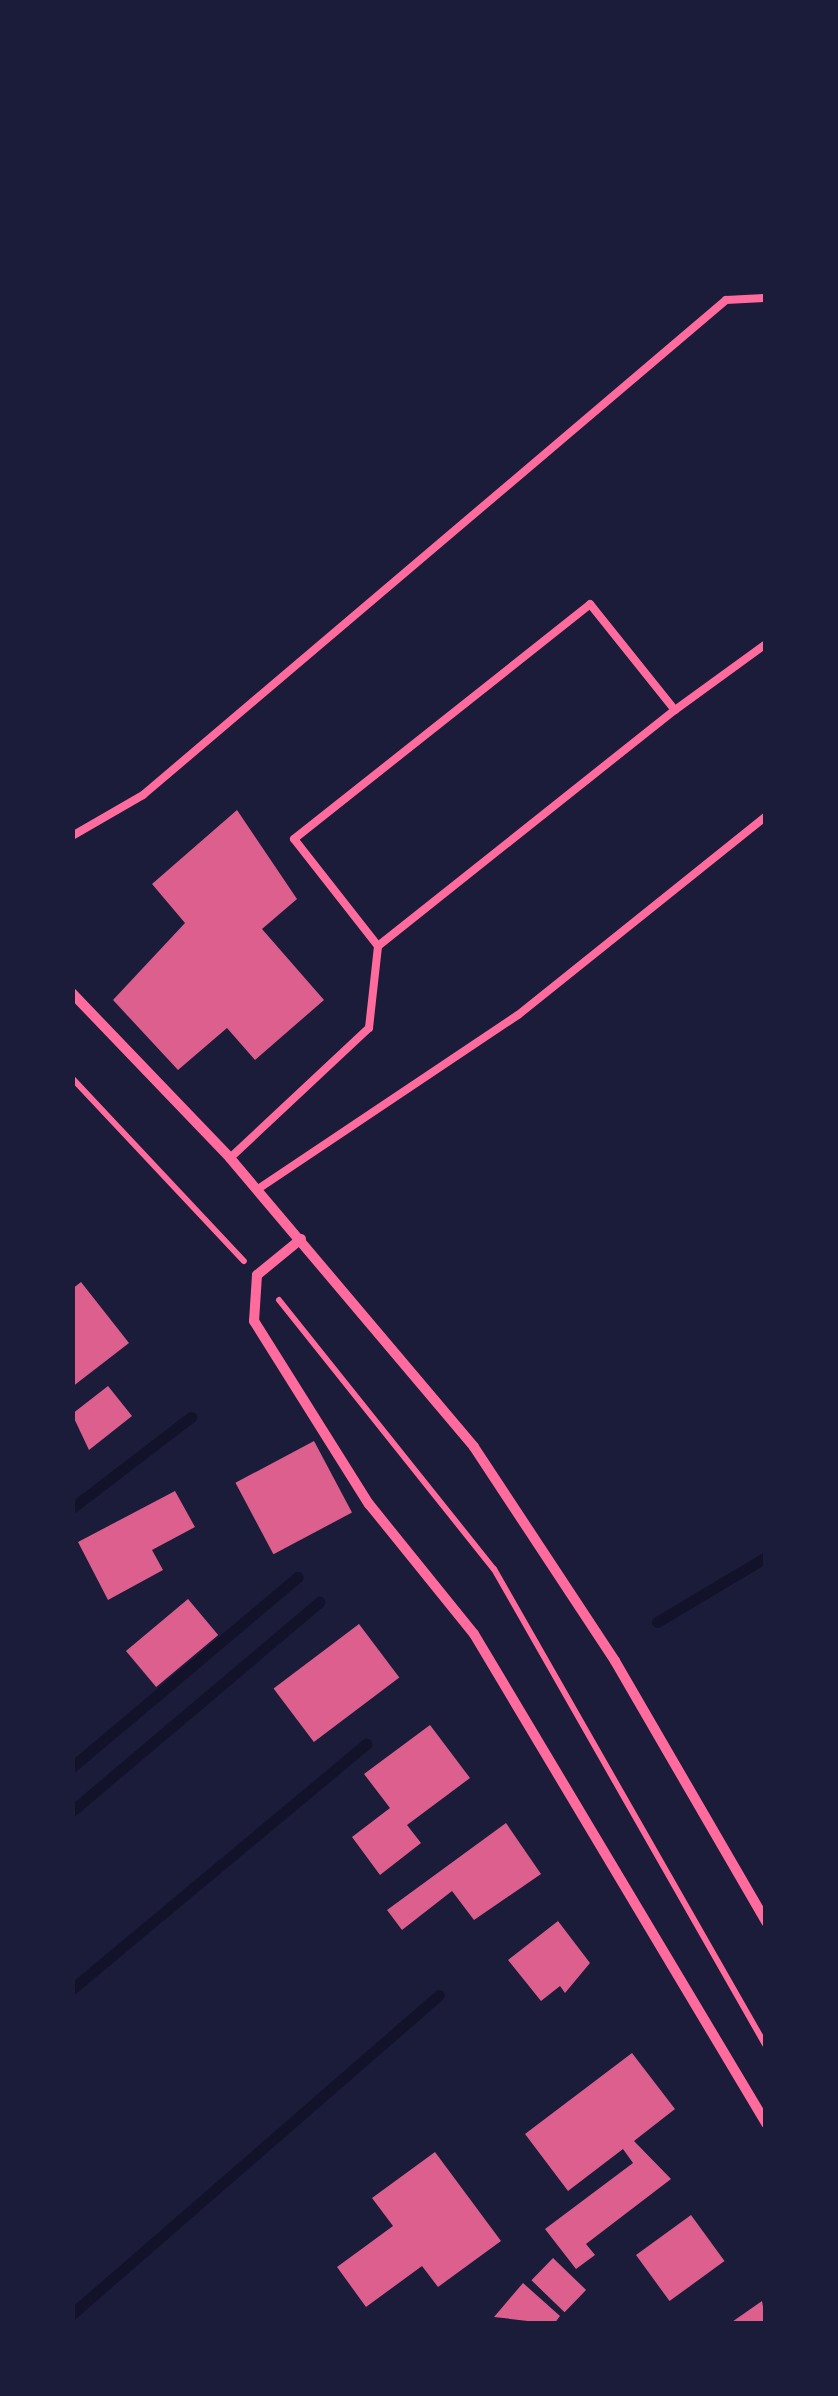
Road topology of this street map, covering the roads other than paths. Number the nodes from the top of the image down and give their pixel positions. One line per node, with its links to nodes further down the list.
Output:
1 (766, 298): 5 (lane)
2 (766, 644): 3 (lane)
3 (674, 710): 6 (lane); 6 (lane)
4 (766, 816): 9 (lane)
5 (72, 836)
6 (378, 946): 8 (lane)
7 (72, 993): 8 (street)
8 (230, 1158): 9 (street)
9 (258, 1189): 10 (street)
10 (301, 1239): 11 (street); 12 (street)
11 (766, 1922)
12 (766, 2123)

